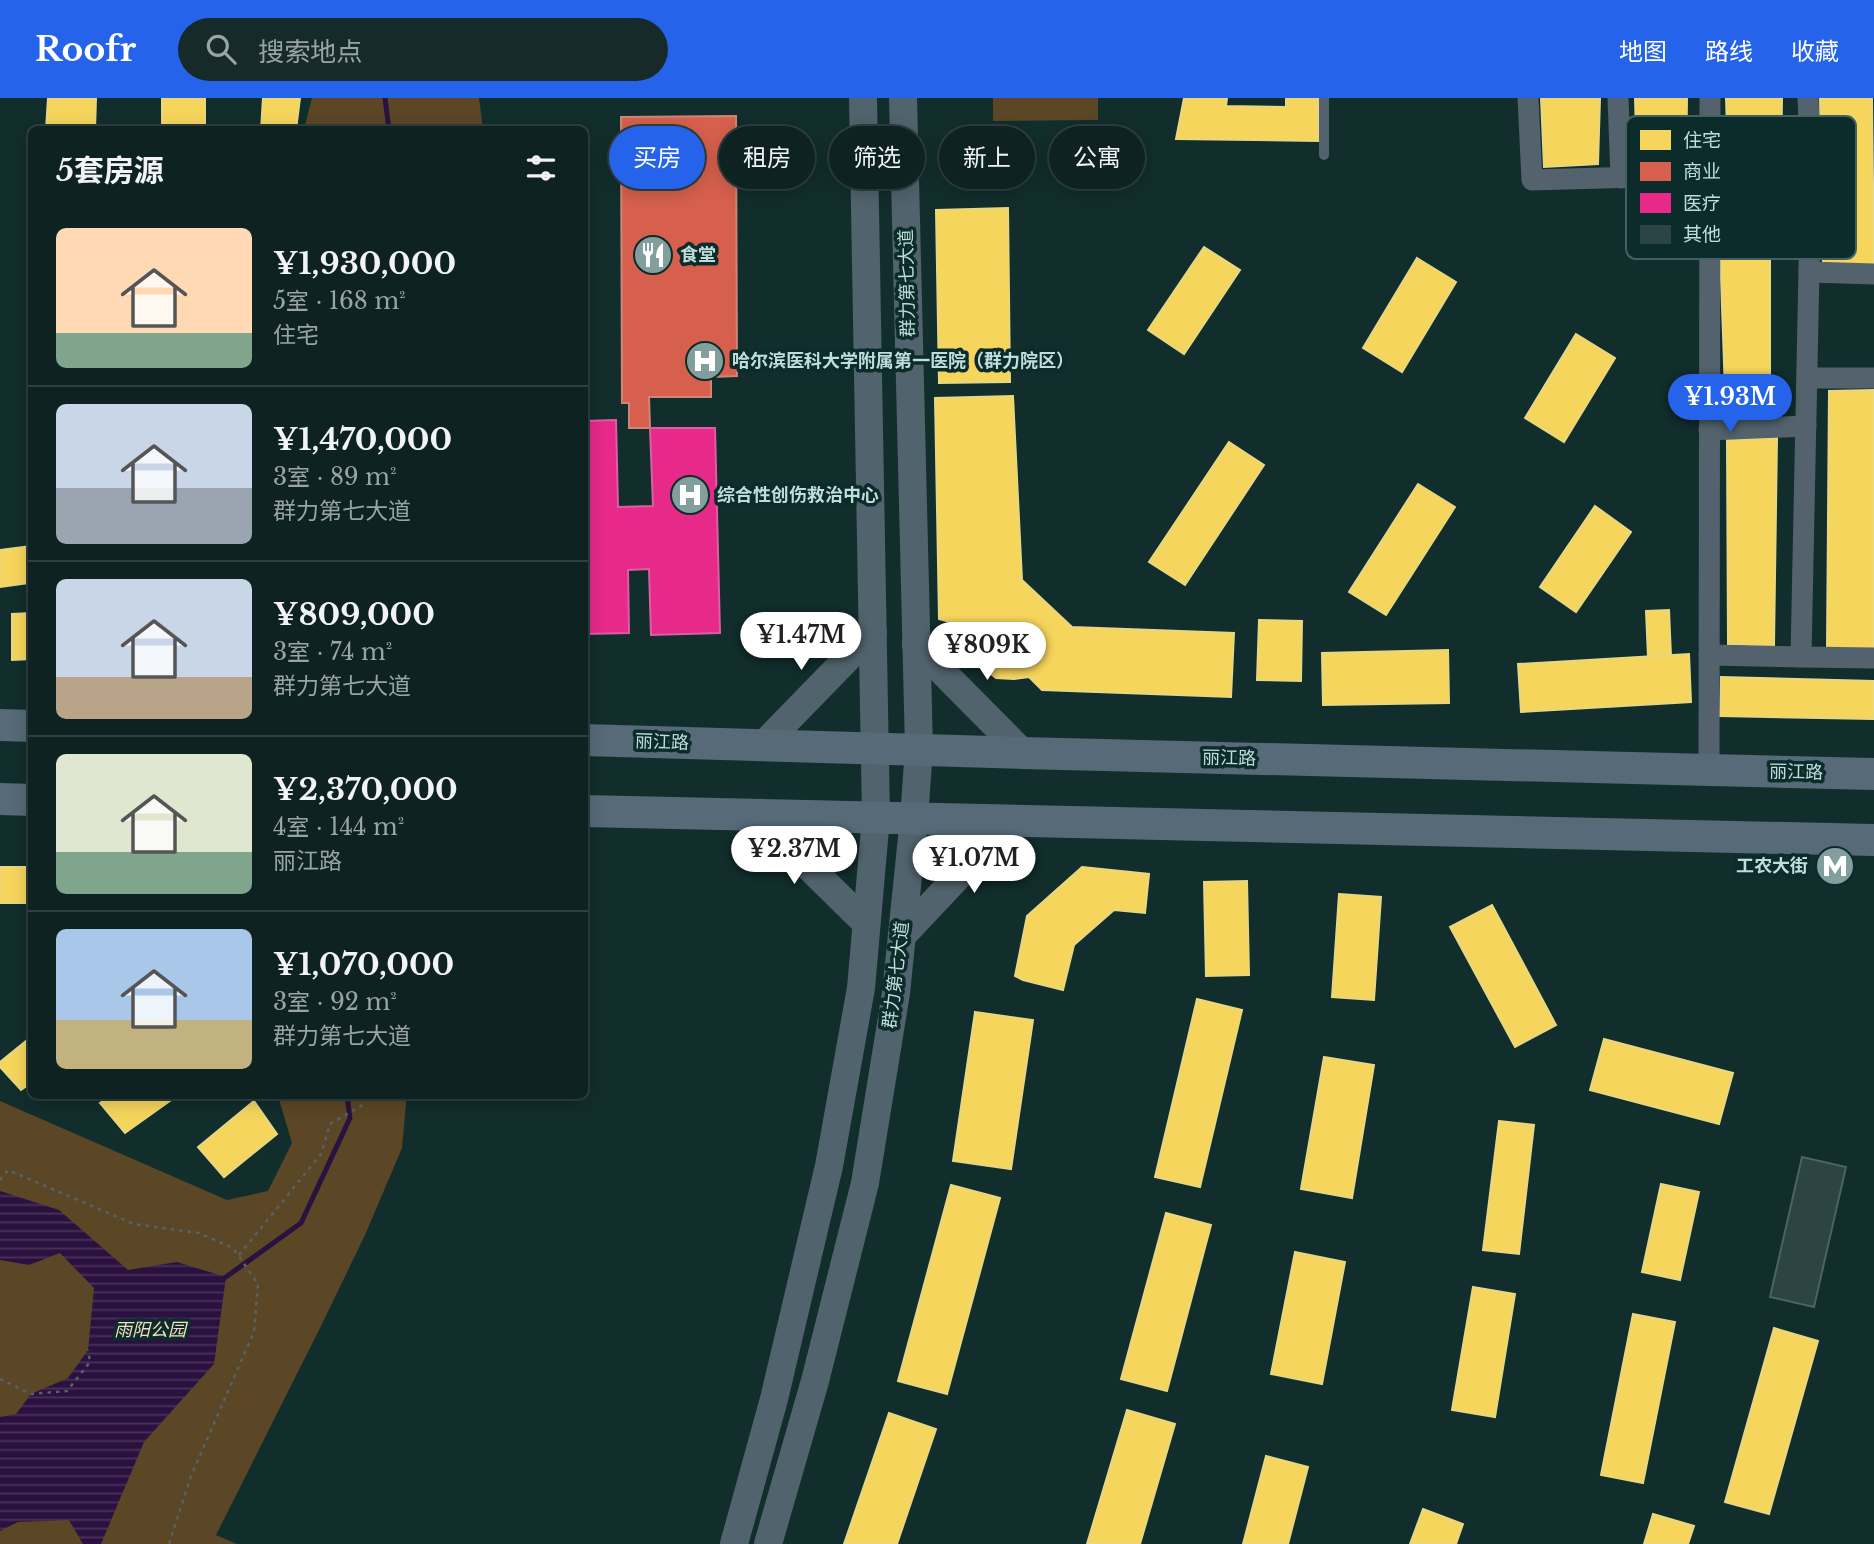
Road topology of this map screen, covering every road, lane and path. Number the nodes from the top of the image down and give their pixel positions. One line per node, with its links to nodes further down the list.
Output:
1 (863, 98): 21 (main road, 群力第七大道)
2 (903, 98): 22 (main road, 群力第七大道)
3 (1324, 98): 10 (lane)
4 (1528, 98): 11 (street)
5 (1618, 98): 11 (street)
6 (1710, 98): 8 (street)
7 (1808, 98): 9 (street)
8 (1710, 116)
9 (1809, 116)
10 (1324, 155)
11 (1620, 178): 12 (street)
12 (1626, 178)
13 (1710, 259): 20 (street)
14 (1809, 259): 15 (street)
15 (1809, 272): 16 (street); 17 (street)
16 (1874, 274)
17 (1807, 378): 18 (street); 19 (street)
18 (1874, 379)
19 (1806, 426): 20 (street); 24 (street)
20 (1709, 430): 23 (street)
21 (873, 632): 29 (main road); 30 (main road, 群力第七大道)
22 (916, 645): 31 (main road, 群力第七大道); 32 (main road)
23 (1709, 655): 24 (street); 33 (street)
24 (1801, 657): 25 (street)
25 (1874, 658)
26 (0, 725): 27 (main road)
27 (28, 726)
28 (588, 740): 29 (main road, 丽江路)
29 (763, 745): 30 (main road, 丽江路)
30 (876, 748): 31 (main road, 丽江路); 39 (main road, 群力第七大道)
31 (919, 750): 32 (main road, 丽江路); 40 (main road, 群力第七大道)
32 (1023, 753): 33 (main road, 丽江路)
33 (1709, 771): 34 (main road, 丽江路)
34 (1874, 774)
35 (0, 799): 36 (main road)
36 (28, 800)
37 (588, 811): 38 (main road)
38 (757, 815): 39 (main road); 43 (main road)
39 (876, 817): 40 (main road); 43 (main road, 群力第七大道)
40 (914, 818): 41 (main road); 44 (main road, 群力第七大道)
41 (1010, 821): 42 (main road); 44 (main road)
42 (1874, 840)
43 (866, 923): 51 (main road, 群力第七大道)
44 (902, 936): 52 (main road, 群力第七大道)
45 (364, 1099): 47 (path)
46 (0, 1180): 47 (path)
47 (239, 1256): 50 (path)
48 (88, 1350): 49 (path)
49 (0, 1379)
50 (169, 1544)
51 (734, 1544)
52 (768, 1544)

